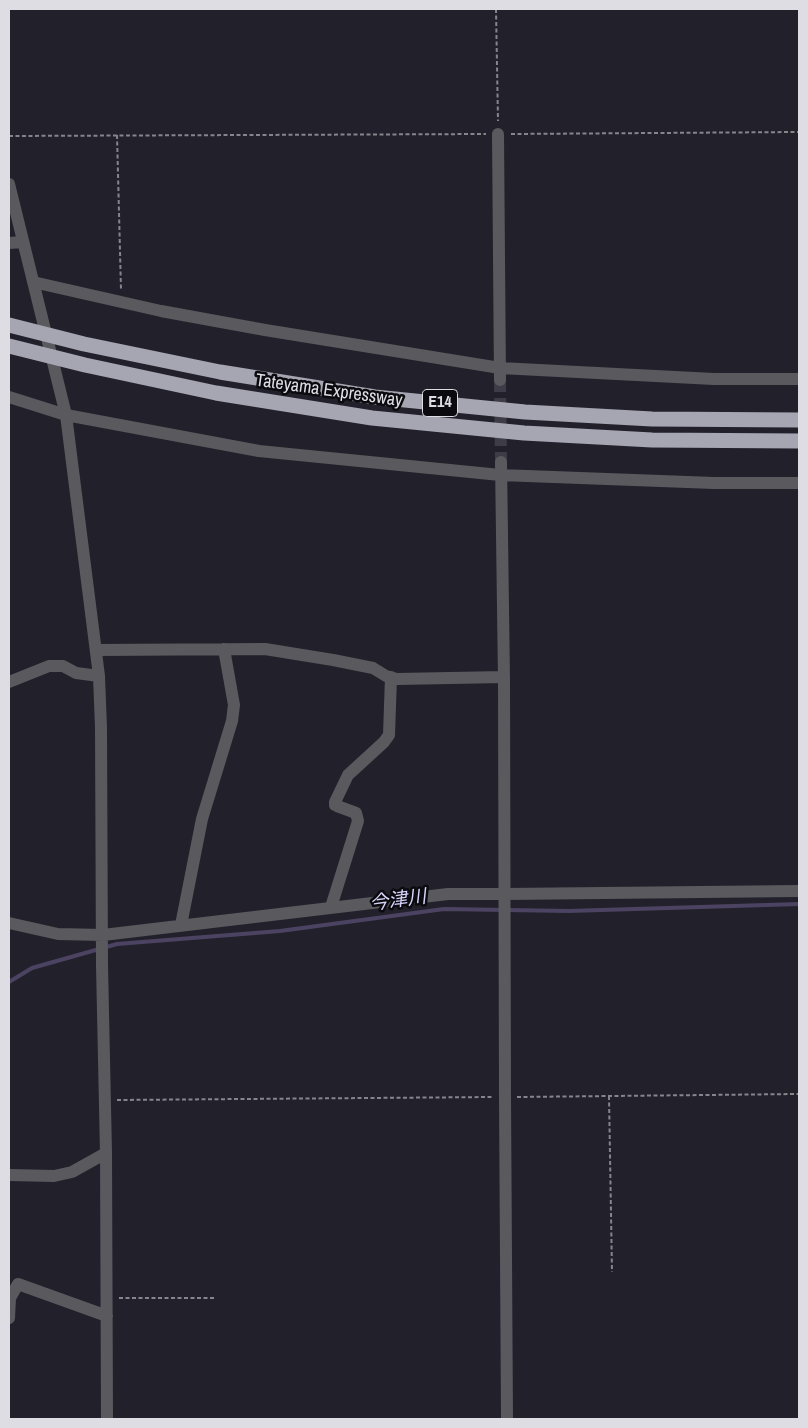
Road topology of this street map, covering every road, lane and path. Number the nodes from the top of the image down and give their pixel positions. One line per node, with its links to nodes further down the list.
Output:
1 (496, 9): 3 (path)
2 (799, 132): 3 (path)
3 (498, 134): 4 (path); 13 (street)
4 (117, 135): 5 (path); 10 (path)
5 (9, 136)
6 (9, 184): 7 (street)
7 (23, 242): 8 (street); 9 (street)
8 (9, 243)
9 (33, 282): 10 (street); 16 (street)
10 (121, 302): 13 (street)
11 (9, 325): 17 (highway, Tateyama Expressway / E14)
12 (9, 346): 18 (highway, Tateyama Expressway / E14)
13 (500, 374): 14 (street)
14 (799, 379)
15 (9, 397): 16 (street)
16 (66, 415): 19 (street); 22 (street)
17 (799, 420)
18 (799, 441)
19 (500, 469): 20 (street); 24 (street)
20 (799, 483)
21 (224, 649): 22 (street); 25 (street); 31 (street)
22 (96, 650): 23 (street)
23 (100, 676): 26 (street); 32 (street)
24 (504, 676): 25 (street); 28 (street)
25 (391, 677): 29 (street)
26 (9, 682)
27 (799, 891): 28 (street)
28 (505, 894): 29 (street); 35 (street)
29 (331, 907): 31 (street)
30 (9, 923): 32 (street)
31 (181, 925): 32 (street)
32 (103, 935): 36 (street)
33 (799, 1094): 34 (path)
34 (609, 1096): 35 (path); 39 (path)
35 (505, 1097): 36 (path); 45 (street)
36 (105, 1100): 37 (street)
37 (106, 1153): 38 (street); 40 (street)
38 (9, 1175)
39 (612, 1272)
40 (106, 1298): 41 (path); 42 (street)
41 (214, 1298)
42 (107, 1316): 43 (street); 44 (street)
43 (9, 1318)
44 (107, 1419)
45 (508, 1419)

